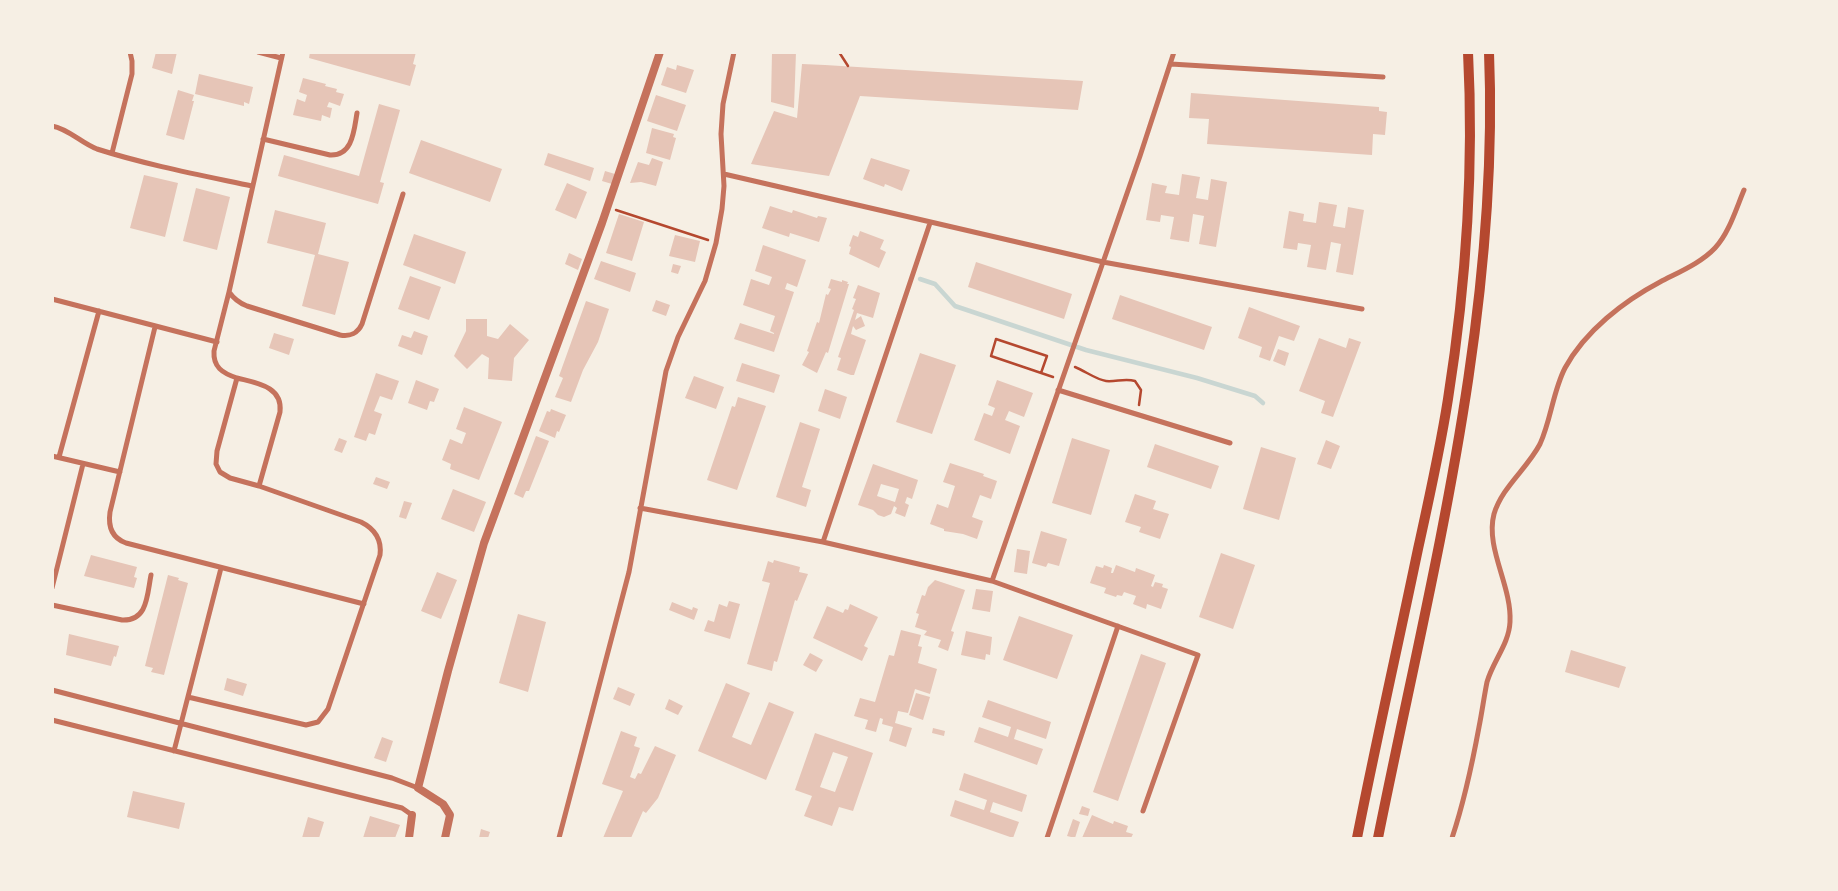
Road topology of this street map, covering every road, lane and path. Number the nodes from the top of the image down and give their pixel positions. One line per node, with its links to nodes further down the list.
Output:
1 (130, 52): 16 (street)
2 (258, 52): 9 (street)
3 (660, 52): 21 (street)
4 (734, 52): 17 (street)
5 (839, 52): 11 (path)
6 (1174, 52): 10 (street)
7 (1468, 52): 63 (highway)
8 (1489, 52): 64 (highway)
9 (282, 55): 15 (street)
10 (1170, 64): 12 (street); 24 (street)
11 (848, 66)
12 (1383, 77)
13 (357, 113): 15 (street)
14 (52, 126): 16 (street)
15 (263, 139): 18 (street)
16 (112, 153): 18 (street)
17 (724, 174): 22 (street); 23 (street)
18 (252, 186): 25 (street)
19 (1744, 190): 65 (street)
20 (403, 194): 25 (street)
21 (607, 208): 23 (path); 56 (street)
22 (930, 223): 24 (street); 43 (street)
23 (716, 243): 42 (street)
24 (1103, 262): 27 (street); 31 (street)
25 (229, 292): 30 (street)
26 (52, 299): 28 (street)
27 (1362, 309)
28 (99, 311): 29 (street); 38 (street)
29 (156, 327): 30 (street); 40 (street)
30 (217, 342): 33 (street)
31 (1067, 364): 34 (street); 36 (path)
32 (1041, 373): 32 (path); 34 (path)
33 (237, 378): 41 (street); 41 (street)
34 (1061, 380): 35 (street)
35 (1058, 390): 36 (street); 46 (street)
36 (1136, 414): 37 (street)
37 (1230, 443)
38 (56, 456): 39 (street)
39 (83, 464): 40 (street); 47 (street)
40 (120, 472): 44 (street)
41 (260, 486): 48 (street)
42 (640, 508): 43 (street); 61 (street)
43 (822, 542): 46 (street)
44 (221, 568): 48 (street); 52 (street)
45 (151, 575): 49 (street)
46 (992, 581): 50 (street)
47 (52, 588)
48 (364, 604): 52 (street)
49 (52, 605)
50 (1118, 626): 57 (street); 62 (street)
51 (52, 690): 54 (street)
52 (188, 697): 54 (street)
53 (52, 720): 55 (street)
54 (181, 723): 55 (street); 56 (street)
55 (174, 750): 58 (street)
56 (418, 788): 60 (street)
57 (1143, 810)
58 (412, 815): 59 (street)
59 (409, 838)
60 (445, 838)
61 (558, 838)
62 (1047, 838)
63 (1357, 838)
64 (1378, 838)
65 (1452, 838)

